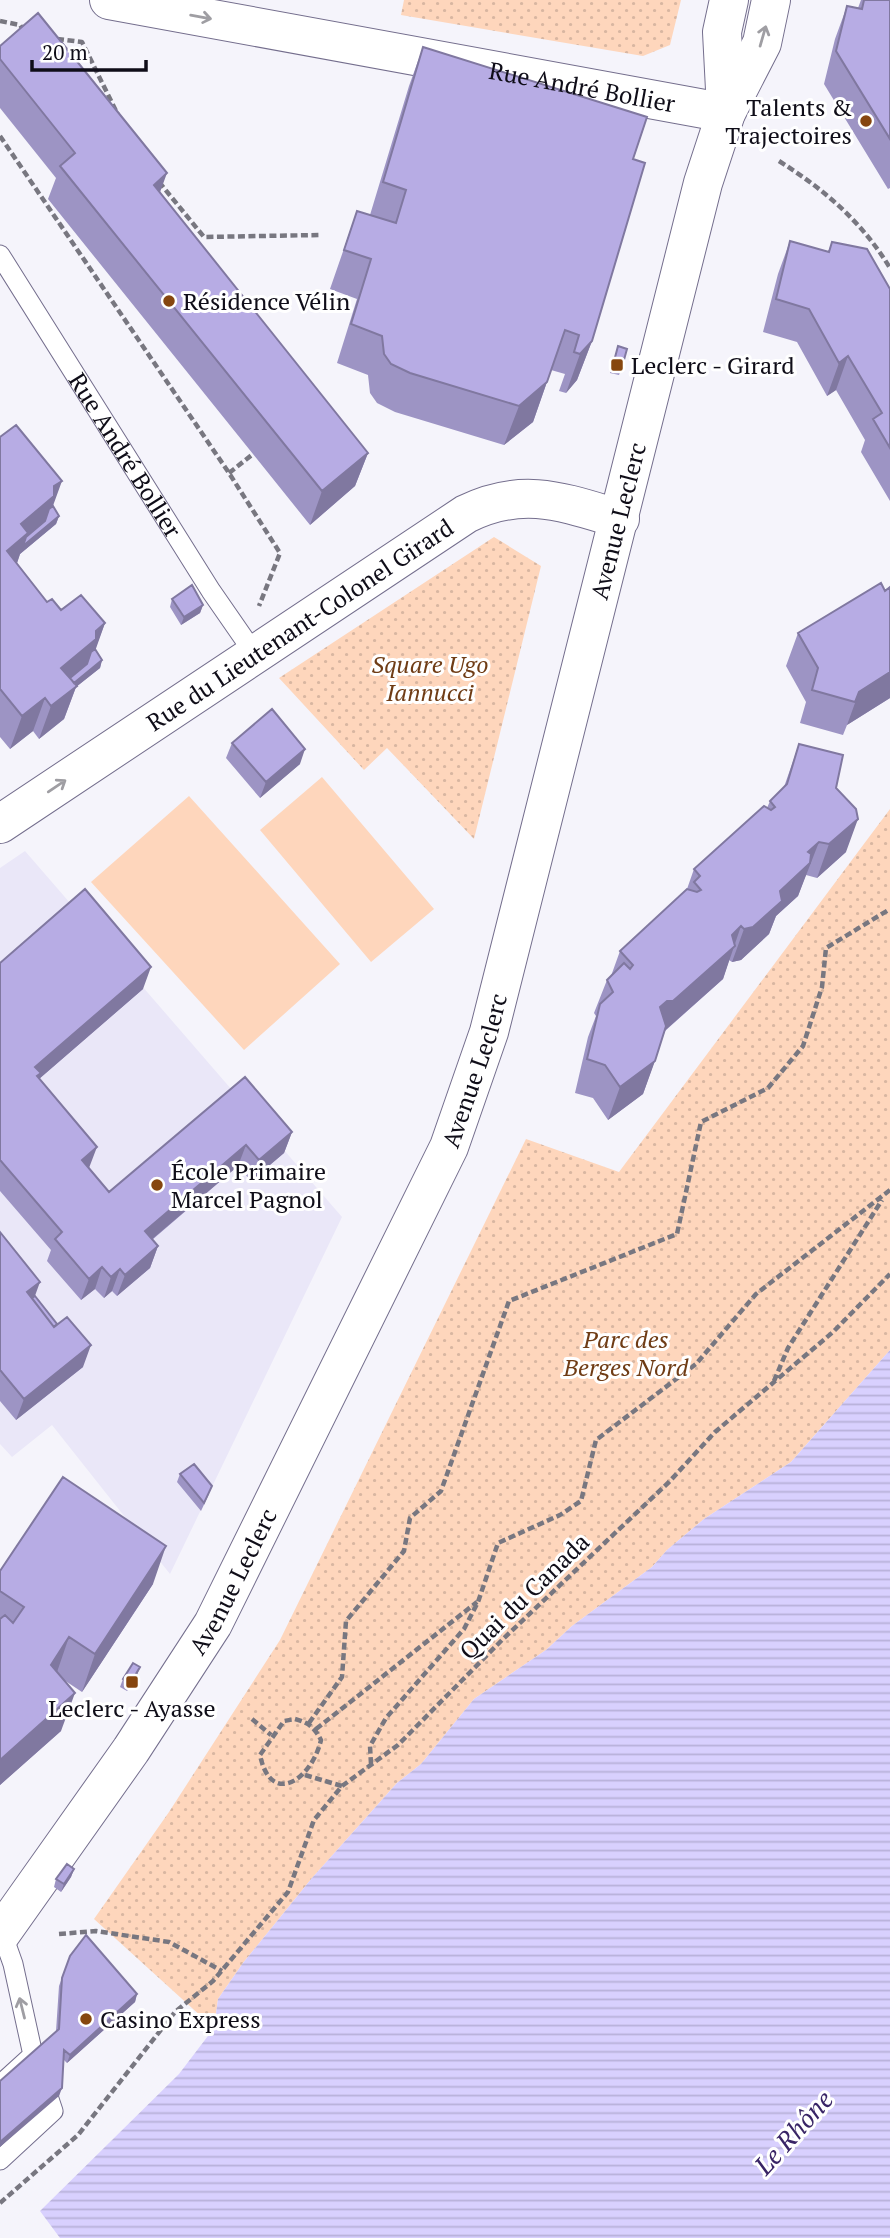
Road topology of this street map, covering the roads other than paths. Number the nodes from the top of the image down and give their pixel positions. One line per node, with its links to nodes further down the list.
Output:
1 (109, 0): 4 (main road, Rue André Bollier, one-way to 4)
2 (729, 0): 4 (main road, Avenue Leclerc)
3 (771, 0): 4 (main road, Avenue Leclerc, one-way to 3)
4 (726, 113): 6 (main road, Avenue Leclerc)
5 (0, 256): 7 (lane, Rue André Bollier)
6 (620, 519): 7 (main road, Rue du Lieutenant-Colonel Girard); 9 (main road, Avenue Leclerc)
7 (254, 653): 8 (main road, Rue du Lieutenant-Colonel Girard, one-way to 7)
8 (0, 824)
9 (1, 1934): 10 (lane, one-way to 9)
10 (33, 2055): 11 (lane); 12 (lane)
11 (0, 2085)
12 (0, 2160)

